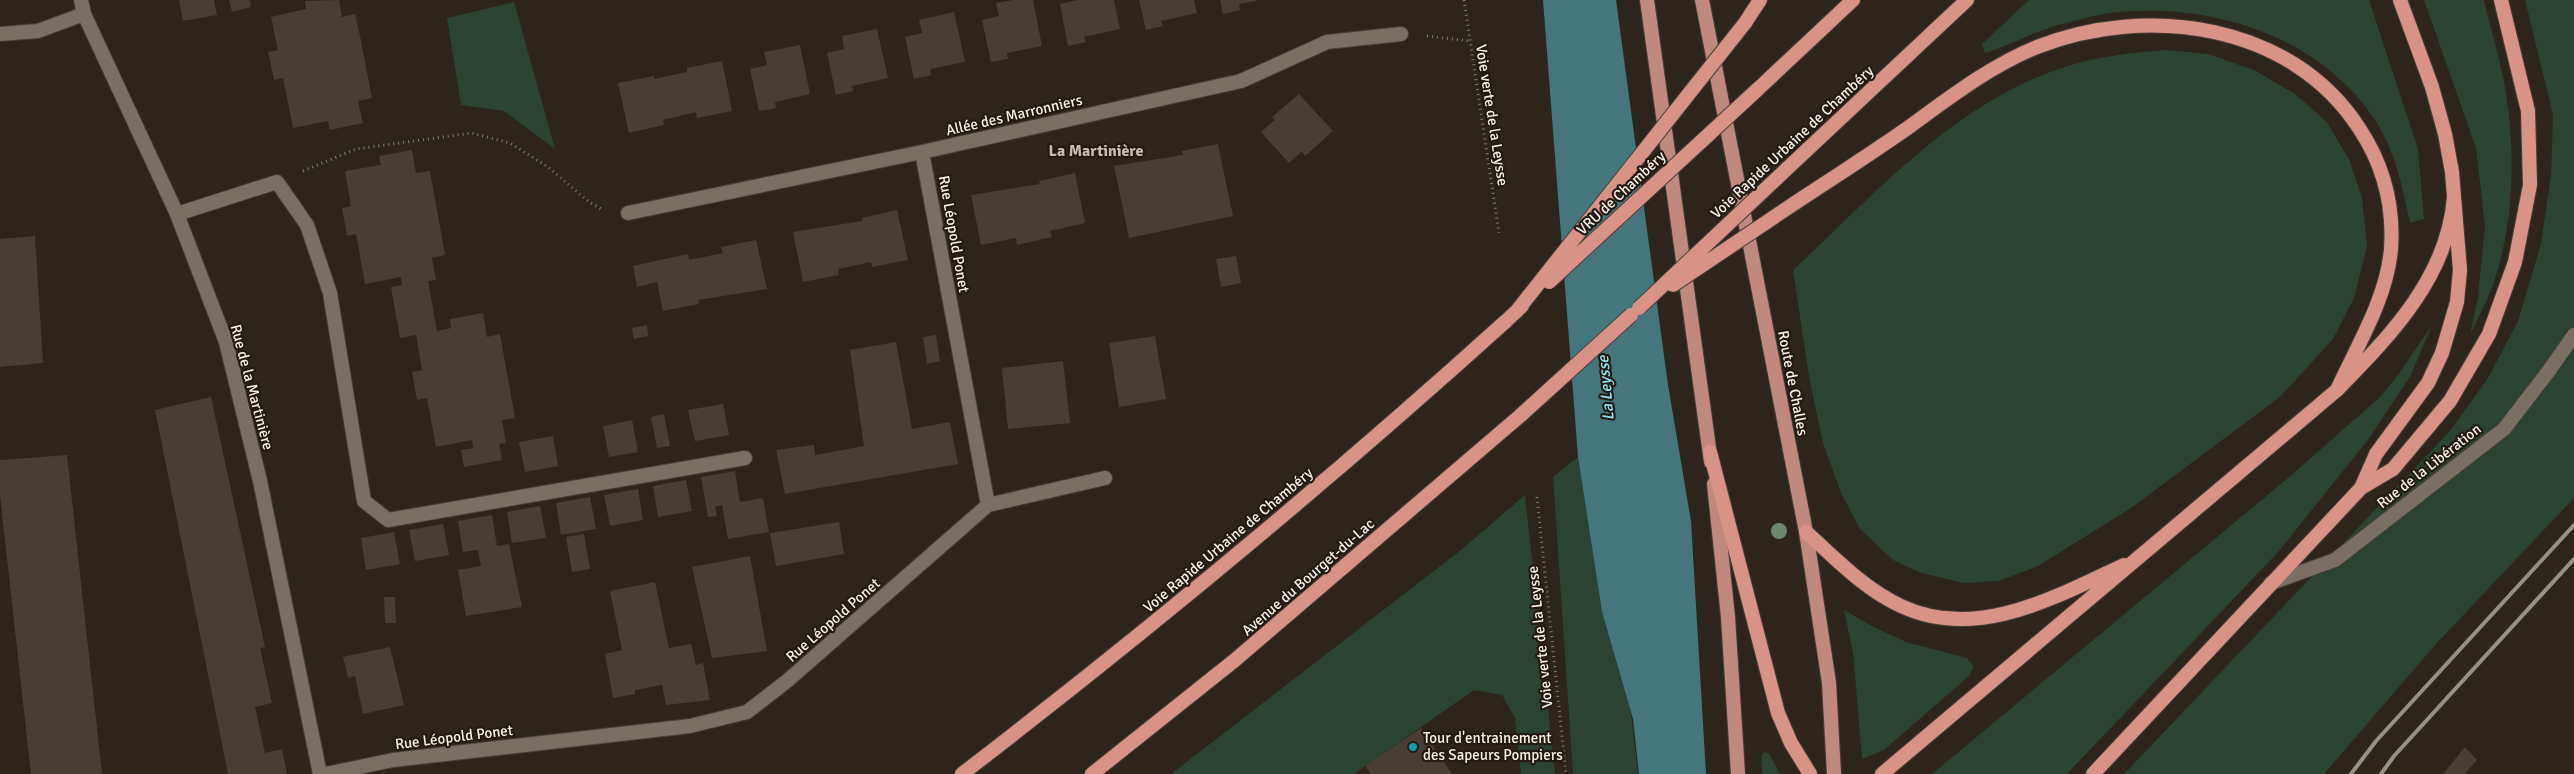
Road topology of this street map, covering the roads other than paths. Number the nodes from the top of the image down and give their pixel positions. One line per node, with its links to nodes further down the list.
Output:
1 (1648, 0): 19 (main road)
2 (1702, 0): 24 (main road, Route de Challes)
3 (1760, 0): 16 (highway, bridge)
4 (1853, 0): 16 (highway, VRU de Chambéry, bridge)
5 (1967, 0): 15 (highway, Voie Rapide Urbaine de Chambéry, bridge)
6 (2400, 0): 12 (highway)
7 (2501, 0): 22 (highway)
8 (83, 7): 9 (street); 14 (street, Rue de la Martinière)
9 (0, 34)
10 (1401, 34): 11 (street, Allée des Marronniers)
11 (922, 152): 13 (street, Allée des Marronniers); 23 (street, Rue Léopold Ponet)
12 (2454, 198): 18 (highway); 22 (highway)
13 (628, 213)
14 (177, 214): 20 (street); 27 (street, Rue de la Martinière)
15 (1635, 311): 18 (highway, bridge); 30 (highway, Avenue du Bourget-du-Lac, bridge)
16 (1511, 317): 29 (highway, Voie Rapide Urbaine de Chambéry)
17 (2574, 334): 26 (street, Rue de la Libération)
18 (2337, 390): 25 (highway)
19 (1710, 452): 31 (main road); 32 (highway)
20 (745, 458)
21 (1105, 478): 23 (street)
22 (2361, 488): 26 (highway)
23 (988, 505): 28 (street, Rue Léopold Ponet)
24 (1806, 532): 25 (highway); 33 (main road, Route de Challes)
25 (2141, 557): 34 (highway)
26 (2271, 583): 35 (highway)
27 (320, 774)
28 (326, 774)
29 (962, 774)
30 (1092, 774)
31 (1738, 774)
32 (1810, 774)
33 (1834, 774)
34 (1882, 774)
35 (2093, 774)

